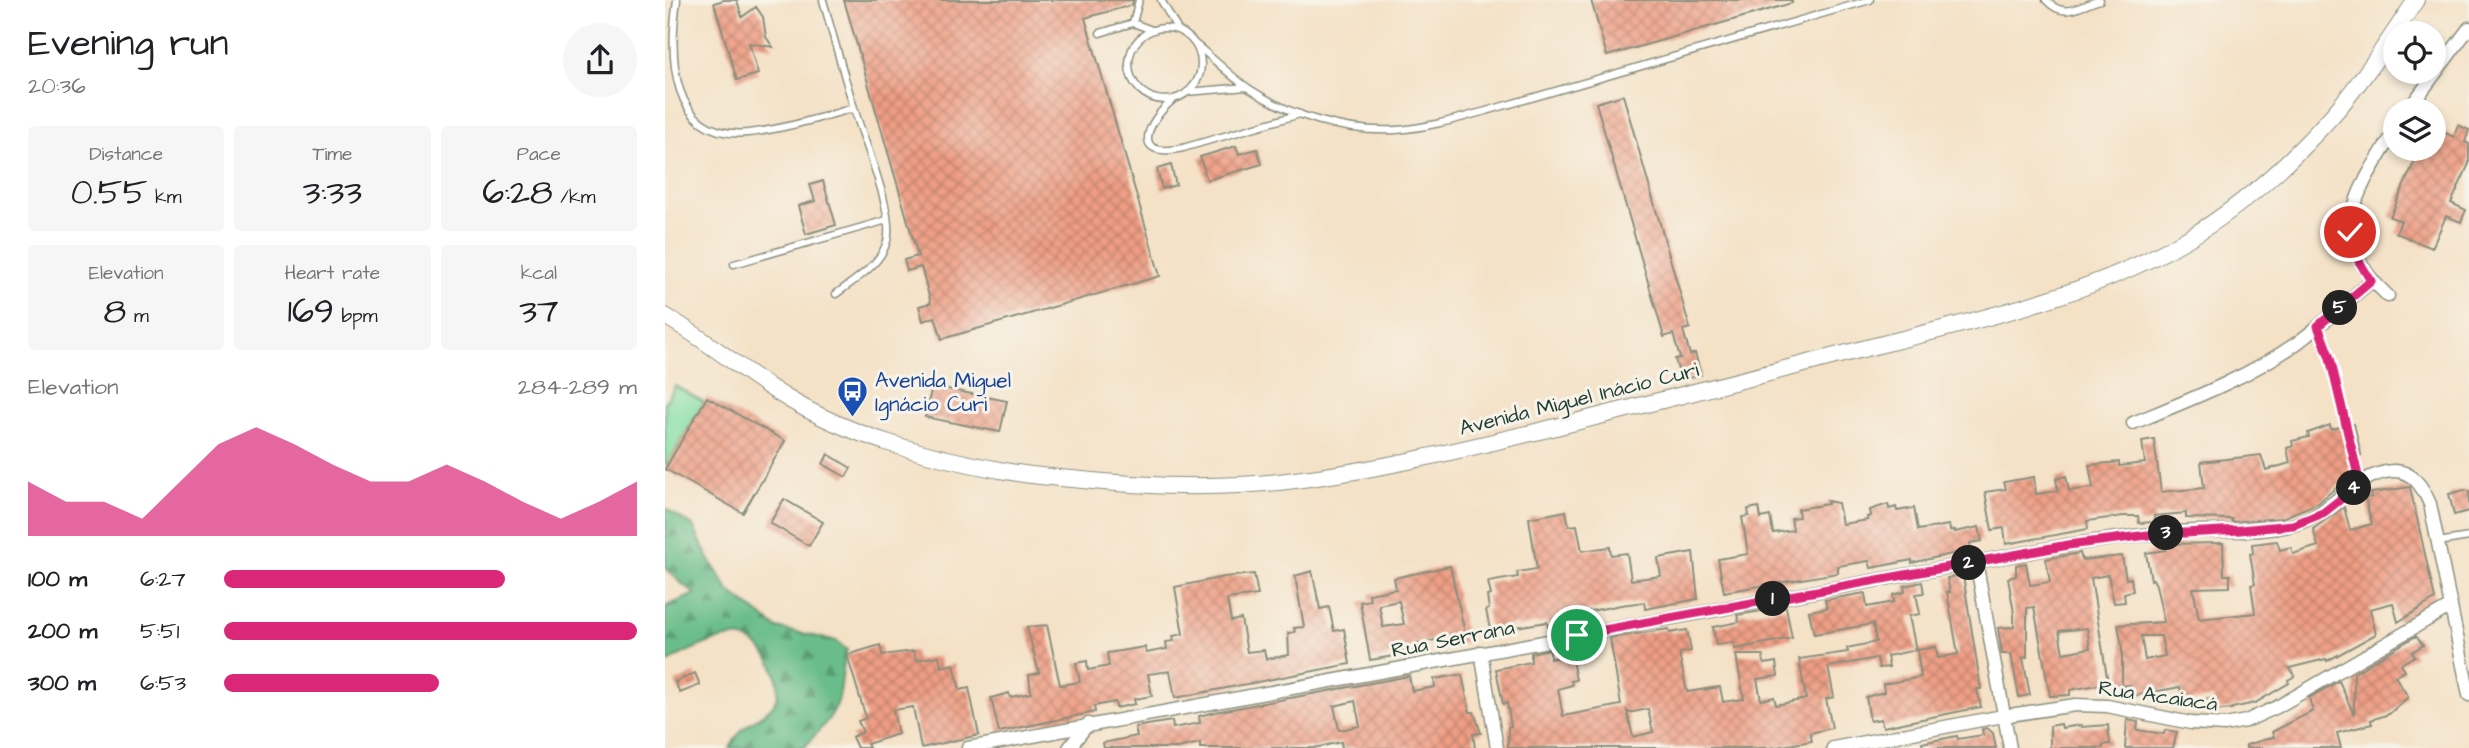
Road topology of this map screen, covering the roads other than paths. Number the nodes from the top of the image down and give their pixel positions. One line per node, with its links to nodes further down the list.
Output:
1 (677, 0): 20 (lane)
2 (823, 0): 20 (lane)
3 (1139, 0): 10 (lane)
4 (1161, 0): 13 (lane)
5 (1870, 0): 21 (lane)
6 (2046, 0): 9 (lane)
7 (2100, 0): 9 (lane)
8 (2416, 0): 28 (street, Avenida Miguel Inácio Curi)
9 (2092, 1)
10 (1133, 23): 12 (lane); 14 (lane)
11 (2469, 28): 19 (street)
12 (1151, 30): 13 (lane); 18 (lane)
13 (1178, 30): 15 (lane)
14 (1100, 33)
15 (1194, 43): 16 (lane); 17 (lane)
16 (1247, 88): 17 (lane); 21 (lane)
17 (1187, 92): 18 (lane)
18 (1176, 98): 21 (lane)
19 (2418, 98)
20 (854, 108): 23 (lane)
21 (1300, 114)
22 (2383, 152): 25 (street)
23 (887, 220): 24 (lane); 26 (lane)
24 (734, 264)
25 (2371, 281): 27 (street); 29 (street)
26 (836, 294)
27 (2388, 296)
28 (665, 316)
29 (2133, 423)
30 (2469, 537): 31 (lane)
31 (2438, 542): 32 (street, Rua Serrana); 33 (street, Rua Serrana)
32 (1976, 561): 34 (street, Rua Serrana); 36 (street)
33 (2451, 606): 35 (street, Rua Serrana); 36 (street, Rua Acaiacá)
34 (1481, 652): 37 (street, Rua Serrana); 40 (street)
35 (2469, 695)
36 (2003, 716): 41 (street, Rua Acaiacá); 42 (street)
37 (1088, 724): 38 (street, Rua Serrana); 39 (street)
38 (968, 748)
39 (1069, 748)
40 (1497, 748)
41 (1833, 748)
42 (2010, 748)

